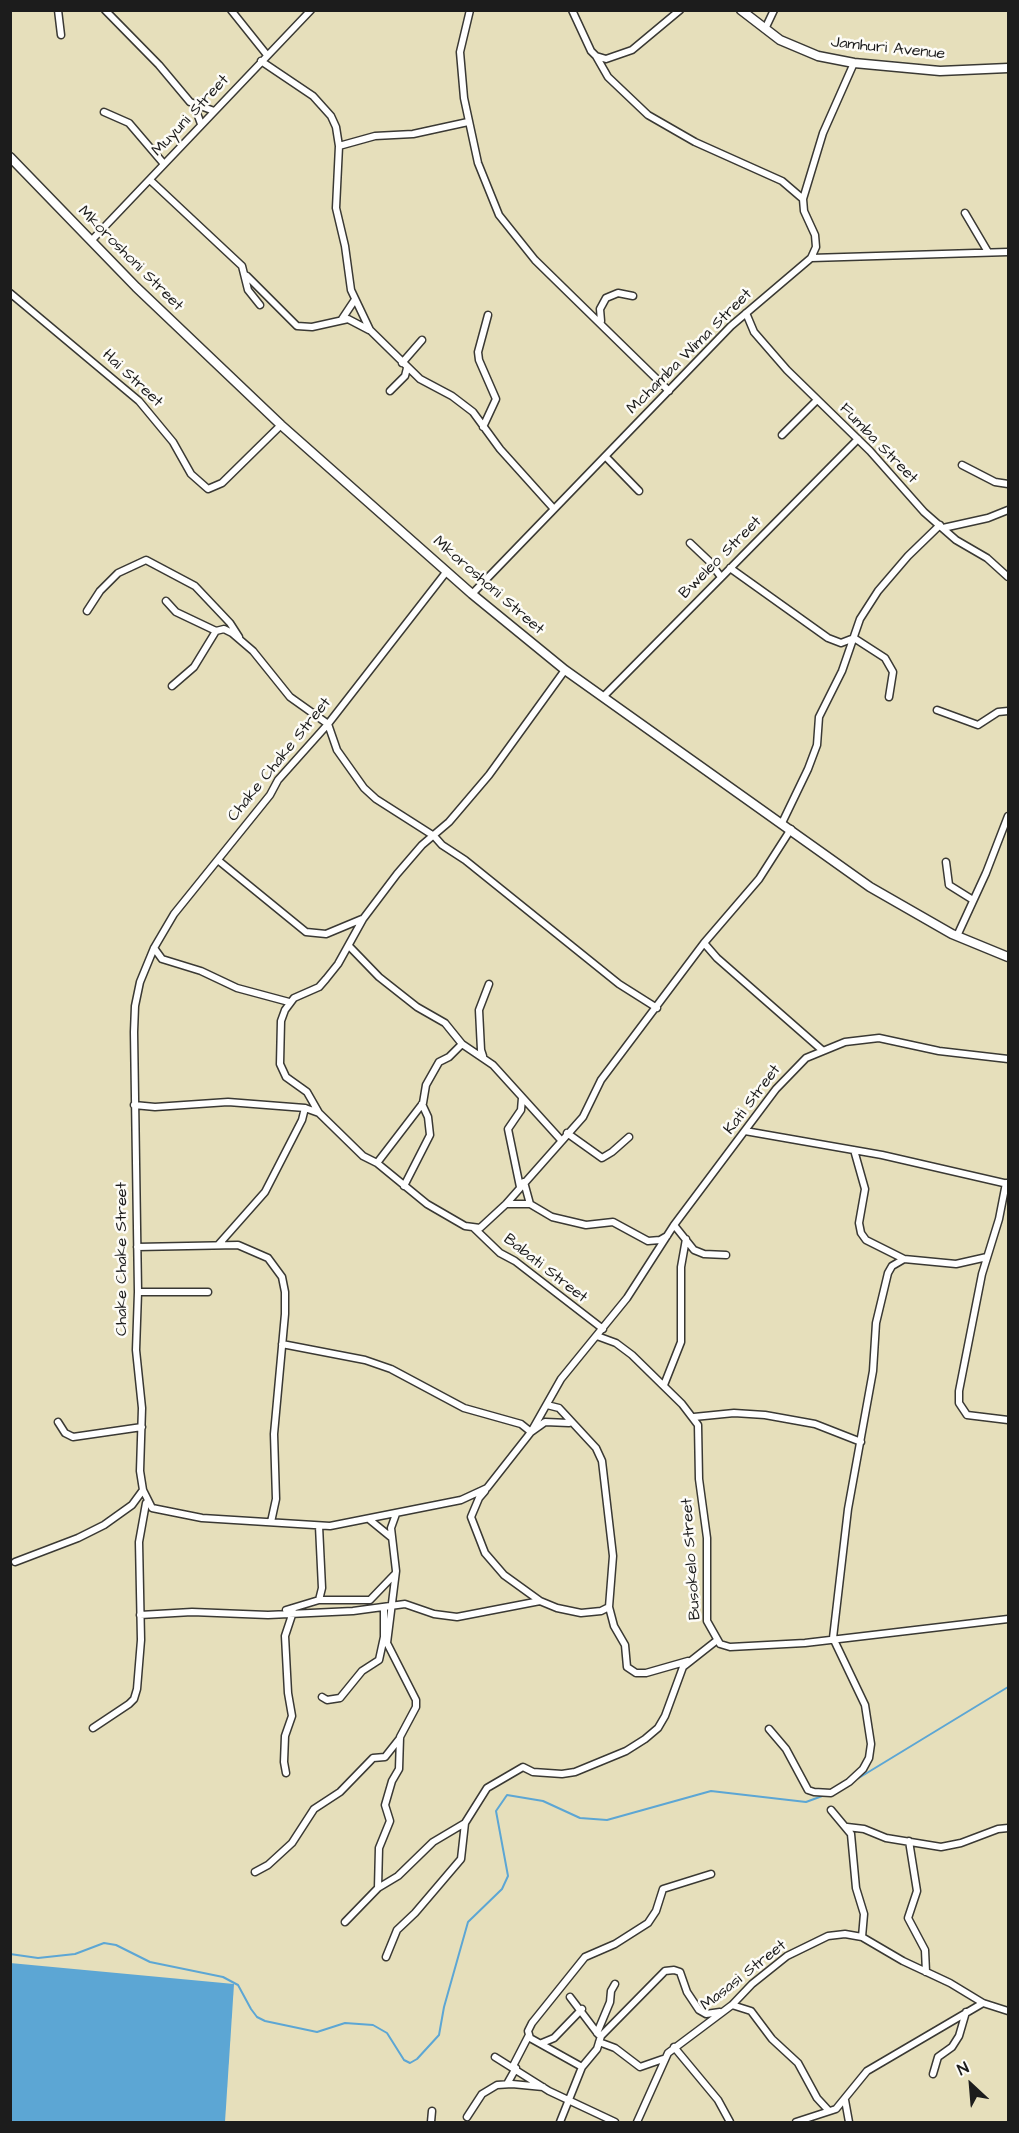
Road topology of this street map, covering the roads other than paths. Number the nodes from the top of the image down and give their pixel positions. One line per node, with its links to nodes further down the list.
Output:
1 (58, 10): 12 (street)
2 (105, 10): 17 (street)
3 (231, 10): 14 (street)
4 (311, 10): 14 (street, Muyuni Street)
5 (470, 10): 20 (street)
6 (572, 10): 13 (street)
7 (680, 10): 10 (street)
8 (741, 10): 11 (street, Jamhuri Avenue)
9 (774, 10): 11 (street)
10 (674, 13): 13 (street)
11 (765, 29): 15 (street, Jamhuri Avenue)
12 (61, 35)
13 (596, 56): 26 (street)
14 (264, 58): 18 (street, Muyuni Street); 22 (street)
15 (854, 63): 16 (street, Jamhuri Avenue); 26 (street)
16 (1008, 68)
17 (194, 105): 18 (street); 21 (street)
18 (214, 111): 21 (street, Muyuni Street)
19 (104, 112): 24 (street)
20 (468, 122): 22 (street); 40 (street)
21 (201, 124): 24 (street, Muyuni Street)
22 (339, 146): 35 (street)
23 (10, 157): 28 (street, Mkoroshoni Street)
24 (164, 164): 25 (street, Muyuni Street)
25 (150, 180): 28 (street, Muyuni Street); 32 (street)
26 (803, 199): 31 (street)
27 (966, 213): 29 (street)
28 (91, 241): 49 (street, Mkoroshoni Street)
29 (988, 252): 30 (street); 31 (street)
30 (1008, 252)
31 (811, 258): 37 (street, Mchamba Wima Street)
32 (247, 276): 36 (street); 39 (street)
33 (10, 293): 49 (street, Hai Street)
34 (633, 296): 40 (street)
35 (354, 301): 39 (street); 41 (street)
36 (260, 305)
37 (746, 313): 46 (street, Mchamba Wima Street); 48 (street, Fumba Street)
38 (488, 315): 50 (street)
39 (342, 319): 41 (street)
40 (601, 322): 46 (street)
41 (370, 330): 43 (street)
42 (422, 340): 43 (street)
43 (405, 366): 44 (street); 45 (street)
44 (414, 374): 45 (street); 50 (street)
45 (405, 376): 47 (street)
46 (669, 391): 53 (street, Mchamba Wima Street)
47 (390, 392)
48 (816, 401): 51 (street); 52 (street, Fumba Street)
49 (282, 425): 62 (street, Mkoroshoni Street)
50 (483, 427): 57 (street)
51 (782, 435)
52 (858, 440): 59 (street, Fumba Street); 61 (street, Bweleo Street)
53 (606, 457): 56 (street); 57 (street, Mchamba Wima Street)
54 (962, 465): 55 (street)
55 (1008, 484)
56 (639, 491)
57 (554, 509): 65 (street, Mchamba Wima Street)
58 (1008, 510): 59 (street)
59 (942, 527): 63 (street, Fumba Street); 70 (street)
60 (690, 543): 64 (street)
61 (730, 568): 64 (street, Bweleo Street); 70 (street)
62 (447, 571): 65 (street, Mkoroshoni Street); 77 (street, Chake Chake Street)
63 (1008, 577)
64 (721, 578): 73 (street, Bweleo Street)
65 (472, 594): 71 (street, Mkoroshoni Street)
66 (166, 601): 68 (street)
67 (87, 611): 69 (street)
68 (216, 631): 69 (street); 72 (street)
69 (239, 638): 77 (street)
70 (854, 638): 74 (street); 79 (street)
71 (565, 670): 73 (street, Mkoroshoni Street); 81 (street)
72 (172, 686)
73 (604, 696): 79 (street, Mkoroshoni Street)
74 (889, 697)
75 (937, 710): 76 (street)
76 (1008, 711)
77 (328, 724): 81 (street); 83 (street, Chake Chake Street)
78 (1008, 816): 82 (street)
79 (782, 823): 80 (street, Mkoroshoni Street)
80 (791, 829): 87 (street, Mkoroshoni Street); 88 (street)
81 (434, 836): 86 (street); 94 (street)
82 (1005, 838): 85 (street)
83 (219, 861): 86 (street); 90 (street, Chake Chake Street)
84 (946, 862): 85 (street)
85 (973, 900): 87 (street)
86 (363, 919): 89 (street)
87 (957, 936): 91 (street, Mkoroshoni Street)
88 (704, 943): 94 (street); 96 (street)
89 (349, 946): 93 (street); 95 (street)
90 (154, 948): 93 (street); 101 (street, Chake Chake Street)
91 (1008, 957)
92 (489, 984): 97 (street)
93 (289, 1002): 103 (street)
94 (657, 1008): 105 (street)
95 (462, 1044): 97 (street); 100 (street)
96 (822, 1050): 98 (street, Kati Street); 104 (street, Kati Street)
97 (485, 1059): 99 (street)
98 (1008, 1059)
99 (522, 1098): 107 (street); 111 (street)
100 (422, 1104): 109 (street); 112 (street)
101 (134, 1105): 102 (street); 120 (street, Chake Chake Street)
102 (305, 1108): 103 (street); 119 (street)
103 (319, 1113): 109 (street)
104 (745, 1131): 108 (street); 115 (street, Kati Street)
105 (567, 1133): 106 (street); 107 (street)
106 (629, 1137)
107 (561, 1140): 111 (street)
108 (854, 1150): 110 (street); 123 (street)
109 (377, 1163): 112 (street)
110 (1007, 1183): 122 (street)
111 (522, 1185): 113 (street); 114 (street)
112 (404, 1186): 116 (street)
113 (506, 1204): 114 (street); 116 (street)
114 (530, 1204): 117 (street)
115 (674, 1225): 117 (street, Kati Street); 118 (street)
116 (474, 1228): 126 (street, Babati Street)
117 (668, 1235): 126 (street, Kati Street)
118 (686, 1239): 121 (street); 129 (street)
119 (219, 1245): 120 (street); 128 (street)
120 (137, 1247): 124 (street, Chake Chake Street)
121 (726, 1255)
122 (987, 1257): 123 (street); 132 (street)
123 (904, 1259): 137 (street)
124 (138, 1292): 125 (street); 135 (street, Chake Chake Street)
125 (208, 1292)
126 (603, 1329): 127 (street)
127 (597, 1336): 129 (street); 130 (street)
128 (282, 1344): 136 (street); 143 (street)
129 (664, 1385): 131 (street)
130 (547, 1405): 134 (street); 136 (street)
131 (694, 1417): 137 (street); 159 (street, Busokelo Street)
132 (1008, 1420)
133 (58, 1422): 135 (street)
134 (569, 1423): 136 (street); 152 (street)
135 (142, 1426): 139 (street, Chake Chake Street)
136 (531, 1432): 138 (street)
137 (861, 1443): 157 (street)
138 (487, 1488): 141 (street); 149 (street)
139 (143, 1490): 140 (street, Chake Chake Street); 146 (street)
140 (146, 1502): 143 (street); 155 (street)
141 (396, 1514): 142 (street); 145 (street)
142 (370, 1520): 144 (street); 145 (street)
143 (271, 1522): 144 (street)
144 (319, 1526): 148 (street)
145 (392, 1538): 147 (street)
146 (15, 1562)
147 (396, 1571): 148 (street); 150 (street)
148 (319, 1600): 154 (street)
149 (540, 1601): 150 (street); 152 (street)
150 (393, 1605): 151 (street); 158 (street)
151 (384, 1607): 153 (street); 158 (street)
152 (609, 1607): 160 (street)
153 (294, 1612): 154 (street); 165 (street)
154 (275, 1614): 155 (street)
155 (141, 1615): 162 (street)
156 (1008, 1618): 157 (street, Busokelo Street)
157 (833, 1638): 159 (street, Busokelo Street); 163 (street)
158 (386, 1641): 161 (street); 164 (street)
159 (716, 1641): 160 (street)
160 (688, 1661): 167 (street)
161 (322, 1697)
162 (93, 1728)
163 (769, 1729)
164 (400, 1737): 171 (street); 173 (street)
165 (286, 1773)
166 (831, 1810): 168 (street)
167 (465, 1823): 173 (street); 176 (street)
168 (848, 1827): 170 (street); 175 (street)
169 (1008, 1828): 170 (street)
170 (909, 1841): 177 (street)
171 (255, 1872)
172 (711, 1874): 186 (street)
173 (378, 1888): 174 (street)
174 (345, 1922)
175 (862, 1937): 177 (street, Masasi Street); 181 (street, Masasi Street)
176 (386, 1957)
177 (926, 1972): 180 (street, Masasi Street)
178 (615, 1984): 187 (street)
179 (570, 1997): 182 (street)
180 (982, 2003): 183 (street); 184 (street, Masasi Street)
181 (732, 2005): 185 (street, Masasi Street); 200 (street)
182 (582, 2009): 187 (street); 188 (street)
183 (966, 2011): 194 (street); 197 (street)
184 (1008, 2011)
185 (721, 2012): 187 (street); 189 (street, Masasi Street)
186 (529, 2036): 188 (street); 192 (street)
187 (599, 2038): 191 (street); 193 (street)
188 (542, 2043): 193 (street)
189 (674, 2047): 191 (street, Masasi Street); 206 (street)
190 (495, 2057): 192 (street)
191 (663, 2059): 205 (street, Masasi Street)
192 (514, 2067): 195 (street); 196 (street)
193 (582, 2067): 198 (street)
194 (933, 2074)
195 (507, 2084): 196 (street); 201 (street)
196 (544, 2087): 198 (street)
197 (845, 2100): 200 (street); 208 (street)
198 (568, 2101): 203 (street); 204 (street)
199 (432, 2111): 202 (street)
200 (829, 2111): 207 (street)
201 (467, 2117)
202 (431, 2122)
203 (560, 2122)
204 (615, 2122)
205 (637, 2122)
206 (730, 2122)
207 (796, 2122)
208 (849, 2122)

